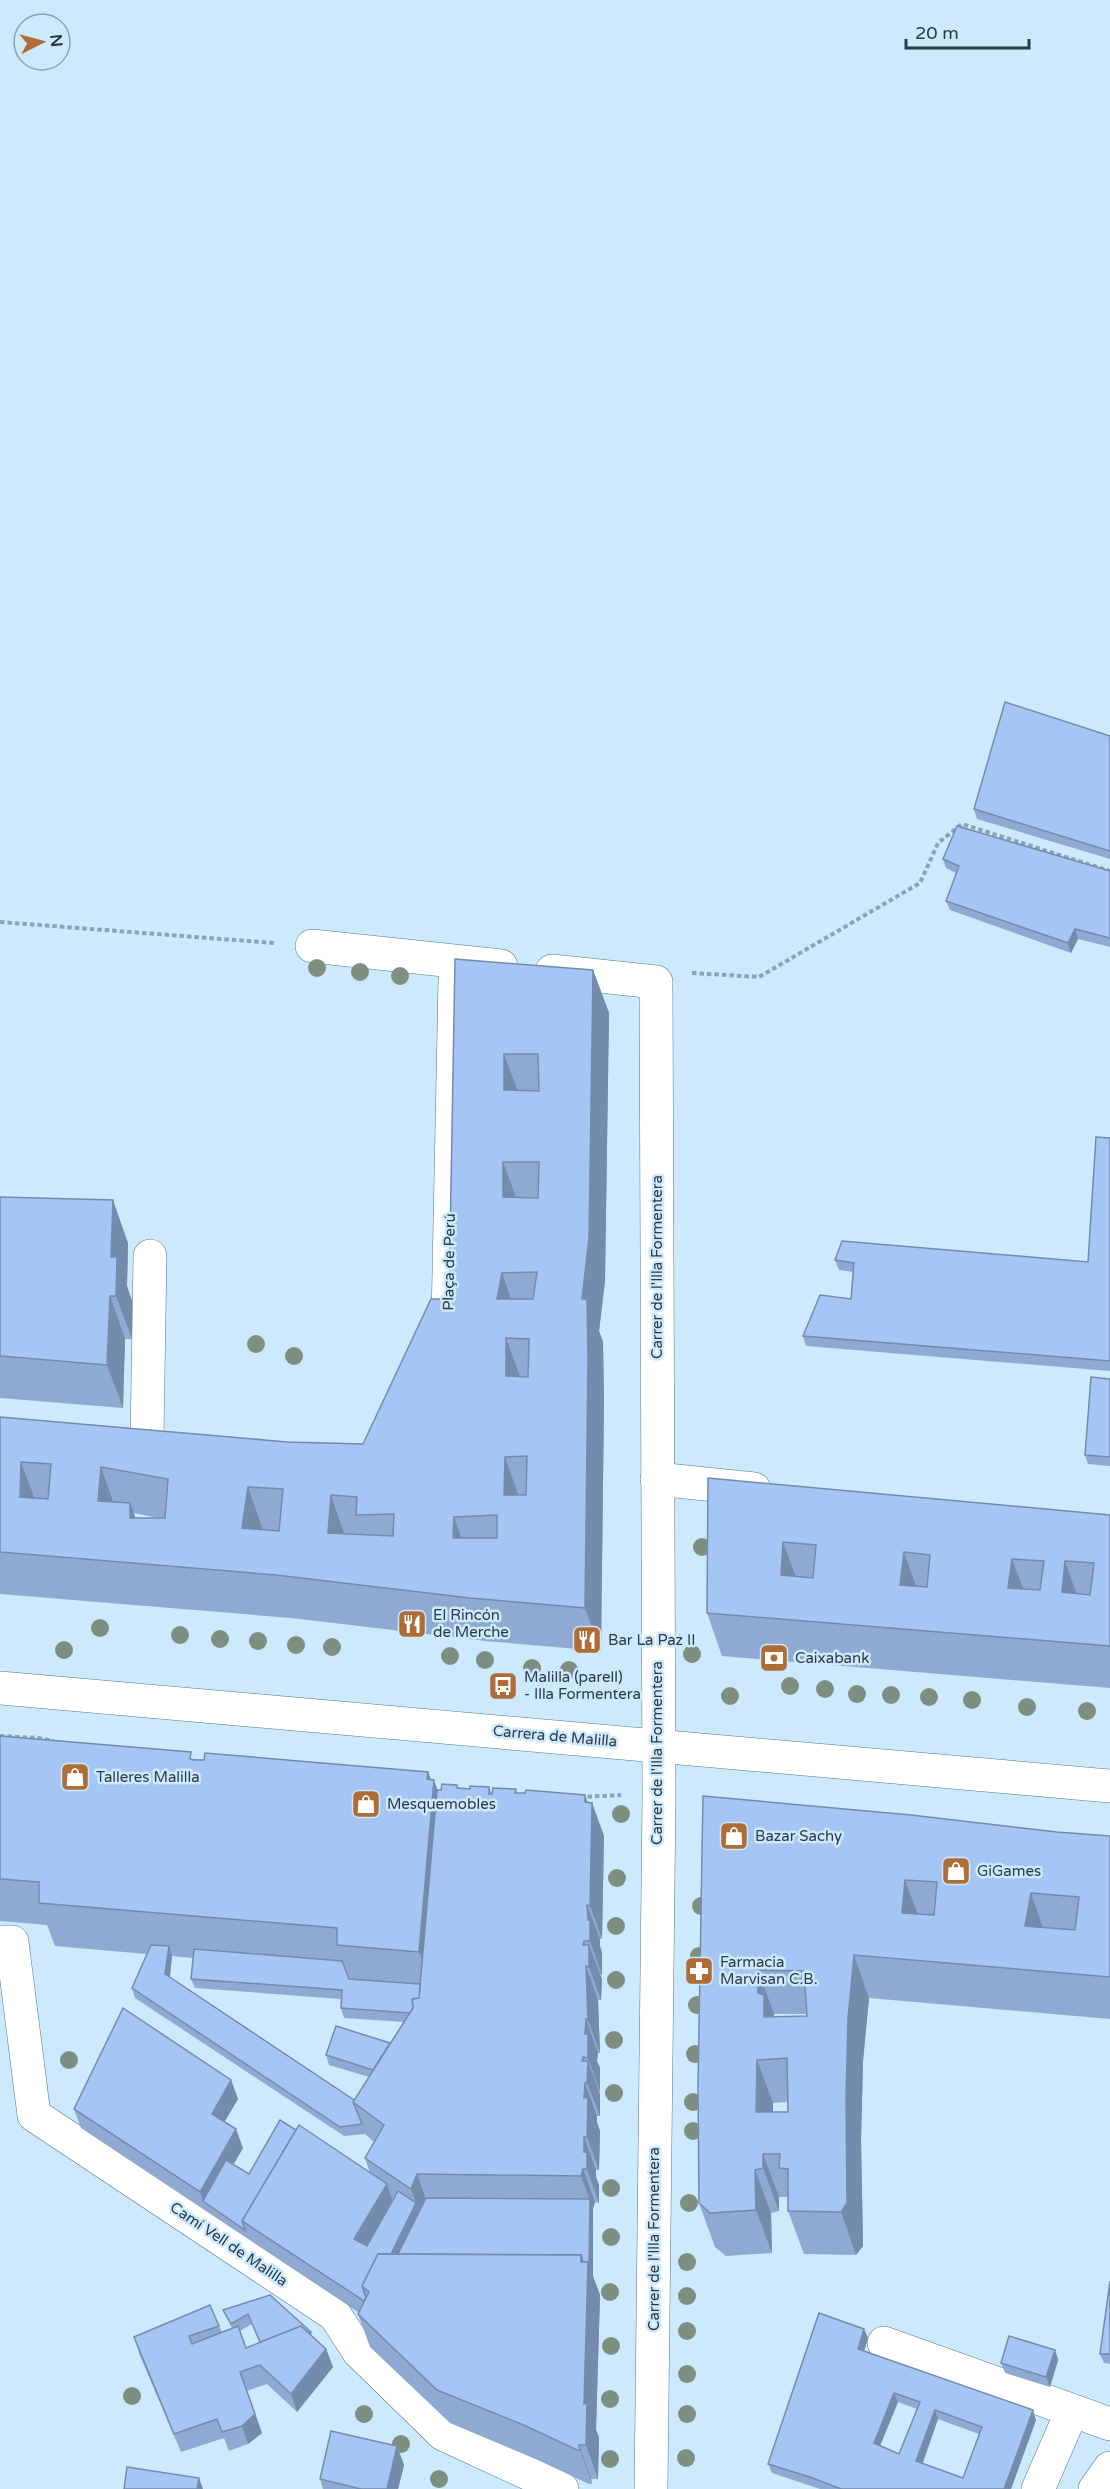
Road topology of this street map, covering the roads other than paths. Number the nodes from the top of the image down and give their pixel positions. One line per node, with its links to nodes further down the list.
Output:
1 (312, 946): 2 (street)
2 (455, 961): 4 (street, Plaça de Perú); 8 (street, Carrer de l'Illa Formentera)
3 (150, 1256): 6 (street)
4 (421, 1373)
5 (113, 1436): 6 (street)
6 (147, 1438): 7 (street)
7 (182, 1441)
8 (657, 1479): 9 (street); 11 (street, Carrer de l'Illa Formentera)
9 (788, 1492)
10 (0, 1688): 11 (street, Carrera de Malilla)
11 (658, 1744): 12 (street, Carrera de Malilla); 19 (street, Carrer de l'Illa Formentera)
12 (1110, 1786)
13 (0, 1942): 18 (street, Camí Vell de Malilla)
14 (884, 2343): 15 (street)
15 (1072, 2411): 16 (street); 20 (street)
16 (1110, 2424)
17 (1110, 2468): 21 (street)
18 (562, 2489)
19 (651, 2489)
20 (1038, 2489)
21 (1095, 2489)

